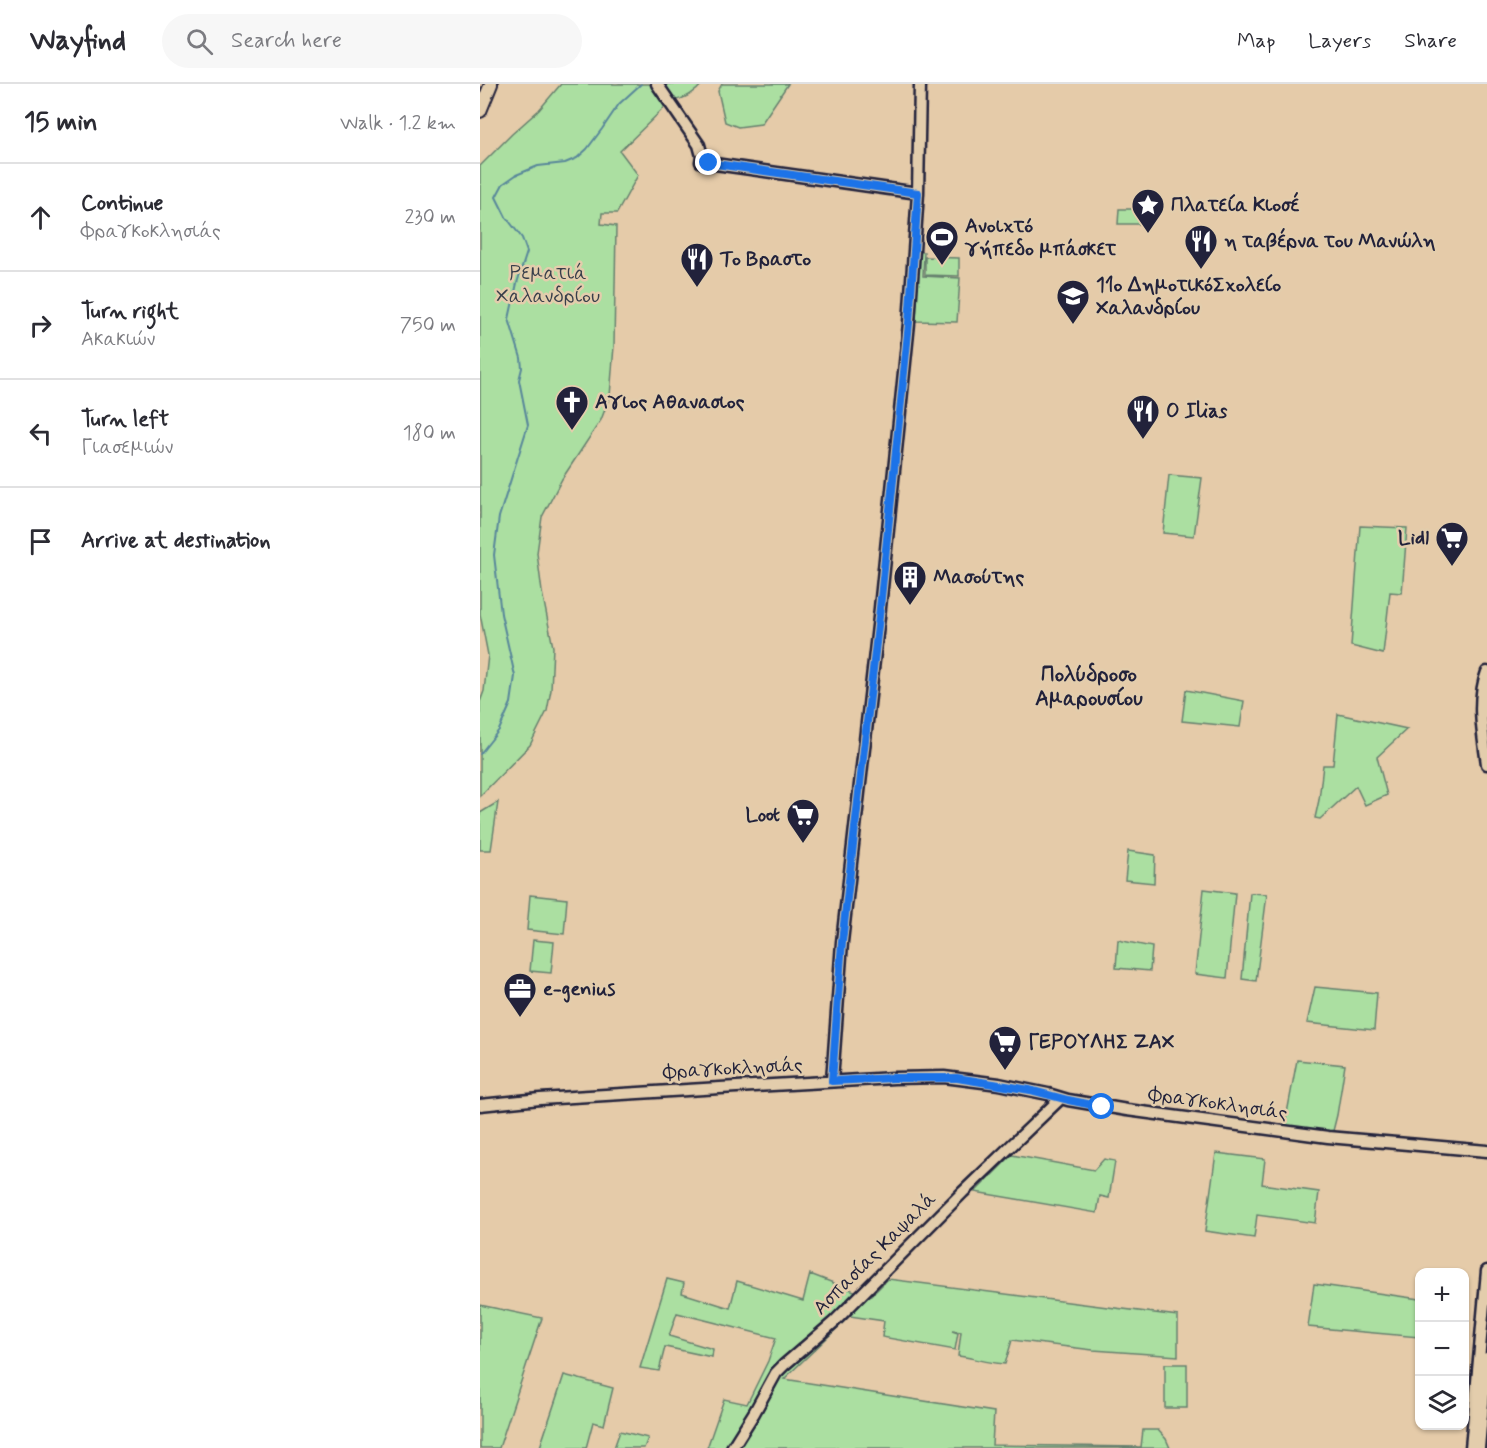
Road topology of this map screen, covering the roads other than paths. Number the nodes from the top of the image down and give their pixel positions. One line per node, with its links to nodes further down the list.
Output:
1 (491, 84): 4 (main road)
2 (657, 84): 5 (street)
3 (920, 84): 5 (street)
4 (480, 111)
5 (918, 193): 8 (street)
6 (1487, 672): 7 (street)
7 (1487, 764)
8 (832, 1081): 9 (street, Φραγκοκλησιάς); 10 (street, Φραγκοκλησιάς)
9 (1061, 1098): 11 (street, Φραγκοκλησιάς); 15 (street, Ασπασίας Καψαλά)
10 (480, 1105)
11 (1487, 1151)
12 (1487, 1271): 14 (street)
13 (1487, 1358): 14 (street)
14 (1477, 1445)
15 (732, 1448)

